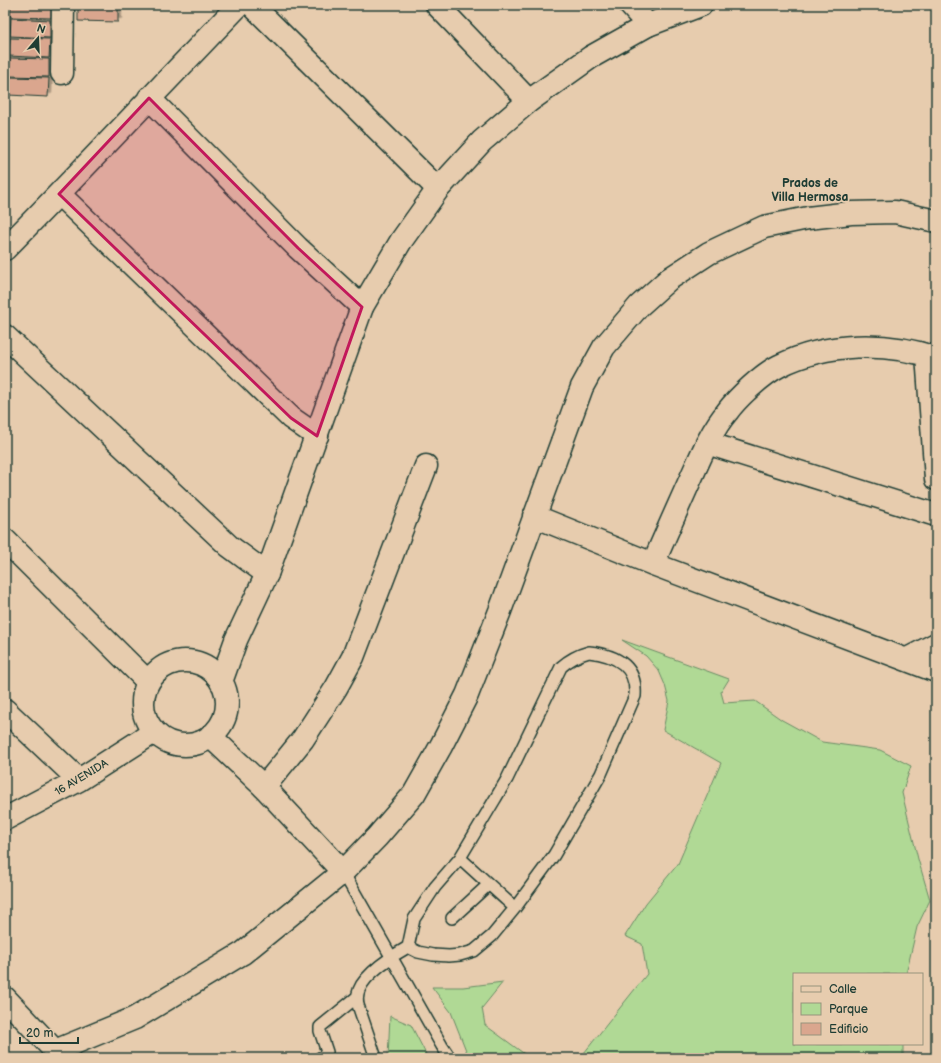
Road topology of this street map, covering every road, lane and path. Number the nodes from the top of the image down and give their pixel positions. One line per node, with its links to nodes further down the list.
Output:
1 (63, 5): 8 (street)
2 (239, 5): 9 (street)
3 (252, 5): 11 (street)
4 (437, 5): 10 (street)
5 (630, 5): 7 (street)
6 (701, 5): 7 (street)
7 (648, 25): 10 (street)
8 (62, 73)
9 (149, 98): 12 (street); 15 (street)
10 (529, 101): 11 (street)
11 (438, 190): 15 (street)
12 (59, 194): 14 (street); 18 (street)
13 (936, 221): 23 (street)
14 (5, 249)
15 (362, 307): 18 (street)
16 (5, 336): 26 (street)
17 (932, 357): 19 (street); 21 (street)
18 (317, 436): 26 (street)
19 (707, 442): 22 (street); 25 (street)
20 (426, 466): 38 (street)
21 (936, 479)
22 (936, 515)
23 (534, 516): 25 (street); 41 (street)
24 (5, 540): 32 (street)
25 (652, 564): 29 (street)
26 (268, 574): 27 (street)
27 (236, 640): 30 (street); 33 (street)
28 (934, 652): 29 (street)
29 (907, 660): 31 (street)
30 (205, 666): 32 (street); 33 (street)
31 (936, 671)
32 (148, 682): 35 (street)
33 (222, 682): 36 (street)
34 (5, 710): 37 (street)
35 (154, 732): 36 (street); 37 (street, 16 AVENIDA)
36 (210, 736): 38 (street)
37 (79, 780): 39 (street, 16 AVENIDA)
38 (264, 787): 41 (street)
39 (5, 819)
40 (460, 858): 42 (lane); 43 (lane); 45 (lane)
41 (343, 872): 46 (lane); 49 (street)
42 (488, 884): 43 (lane); 44 (lane)
43 (515, 908): 45 (lane)
44 (452, 918)
45 (408, 946): 46 (lane)
46 (392, 956): 47 (lane); 52 (lane)
47 (357, 997): 50 (lane); 51 (lane)
48 (5, 998): 49 (street)
49 (55, 1055)
50 (320, 1058)
51 (376, 1058)
52 (450, 1058)

